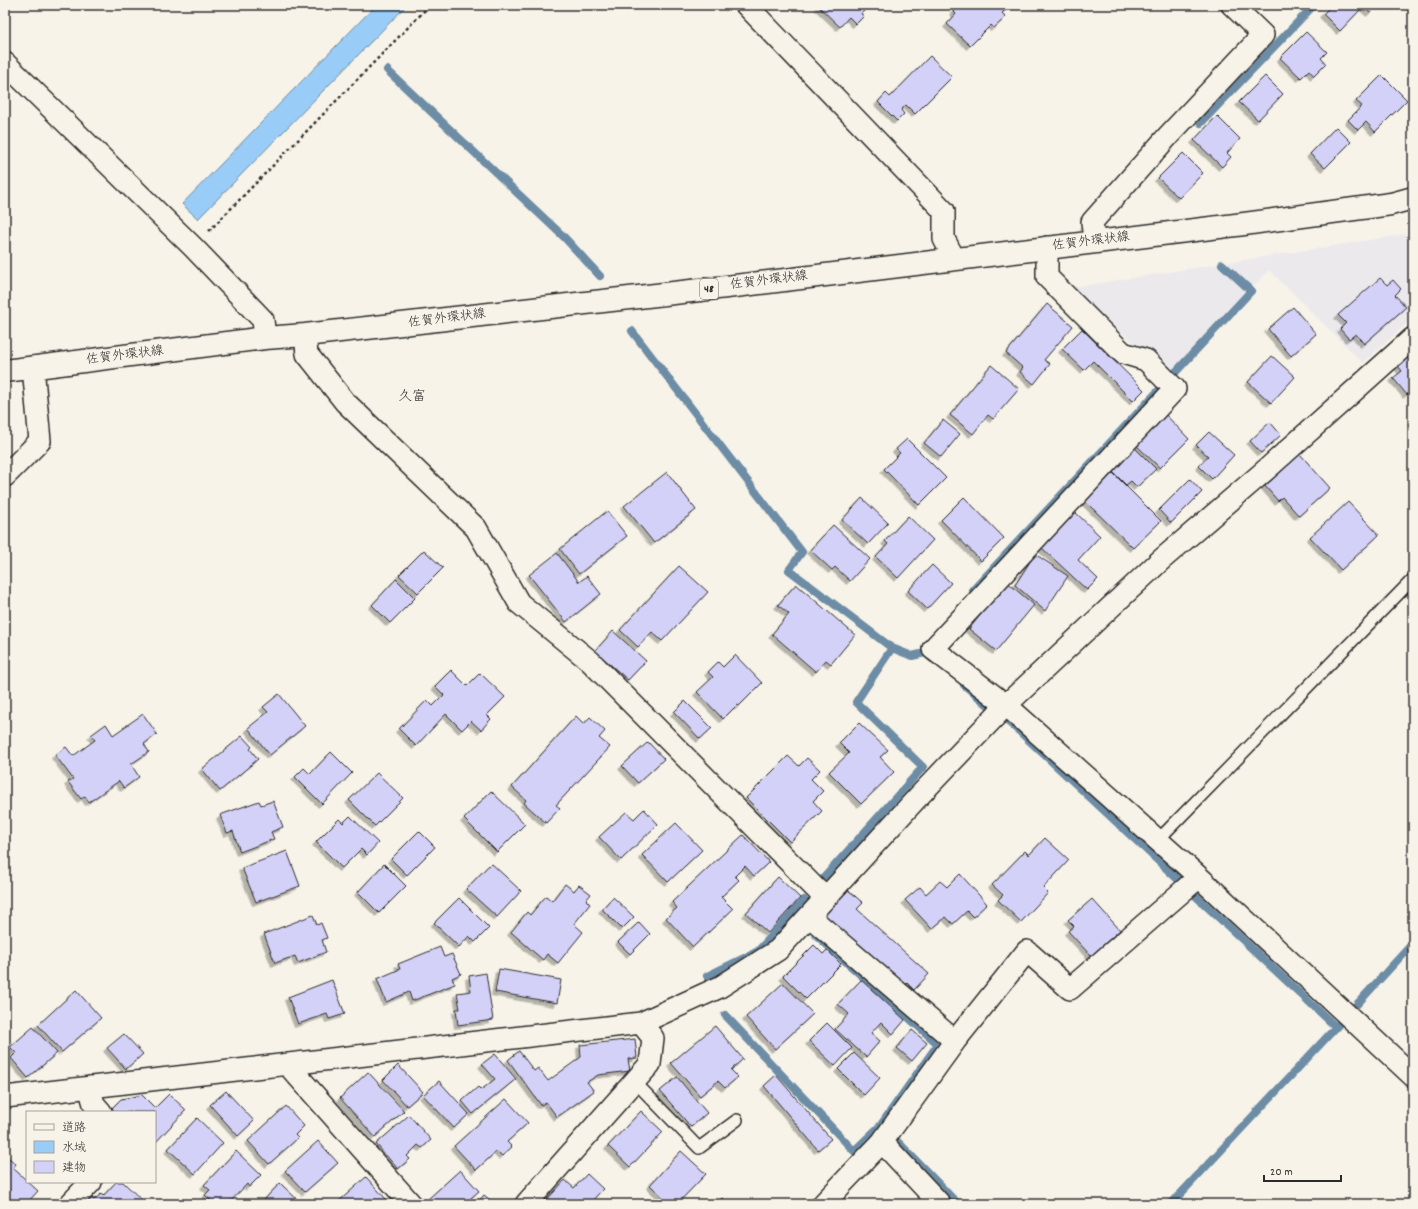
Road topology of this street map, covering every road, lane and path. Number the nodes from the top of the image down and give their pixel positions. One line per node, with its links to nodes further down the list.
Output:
1 (430, 5): 7 (path)
2 (746, 5): 9 (street)
3 (1232, 5): 6 (street)
4 (5, 63): 7 (street)
5 (1413, 198): 6 (main road, 佐賀外環状線 / 48)
6 (1094, 241): 8 (main road, 佐賀外環状線 / 48)
7 (193, 247): 11 (street)
8 (1047, 247): 9 (main road, 佐賀外環状線 / 48); 17 (street)
9 (954, 258): 10 (main road, 佐賀外環状線 / 48)
10 (305, 335): 11 (main road, 佐賀外環状線 / 48); 20 (street)
11 (265, 338): 13 (main road, 佐賀外環状線 / 48)
12 (1413, 338): 17 (street)
13 (33, 368): 14 (main road, 佐賀外環状線 / 48); 15 (street)
14 (5, 371)
15 (5, 476)
16 (1413, 579): 18 (lane)
17 (1000, 712): 18 (street); 20 (street)
18 (1158, 840): 19 (street)
19 (1199, 877): 23 (street); 25 (street)
20 (825, 898): 21 (street)
21 (809, 916): 22 (street); 23 (street)
22 (641, 1023): 24 (street); 26 (street)
23 (955, 1041): 31 (street)
24 (286, 1064): 27 (street); 34 (street)
25 (1413, 1076)
26 (634, 1081): 30 (lane); 35 (street)
27 (89, 1087): 28 (street); 29 (street)
28 (5, 1097)
29 (100, 1111)
30 (737, 1120)
31 (882, 1142): 36 (street); 37 (street)
32 (90, 1183): 33 (street)
33 (70, 1204)
34 (411, 1204)
35 (526, 1204)
36 (823, 1204)
37 (940, 1204)

